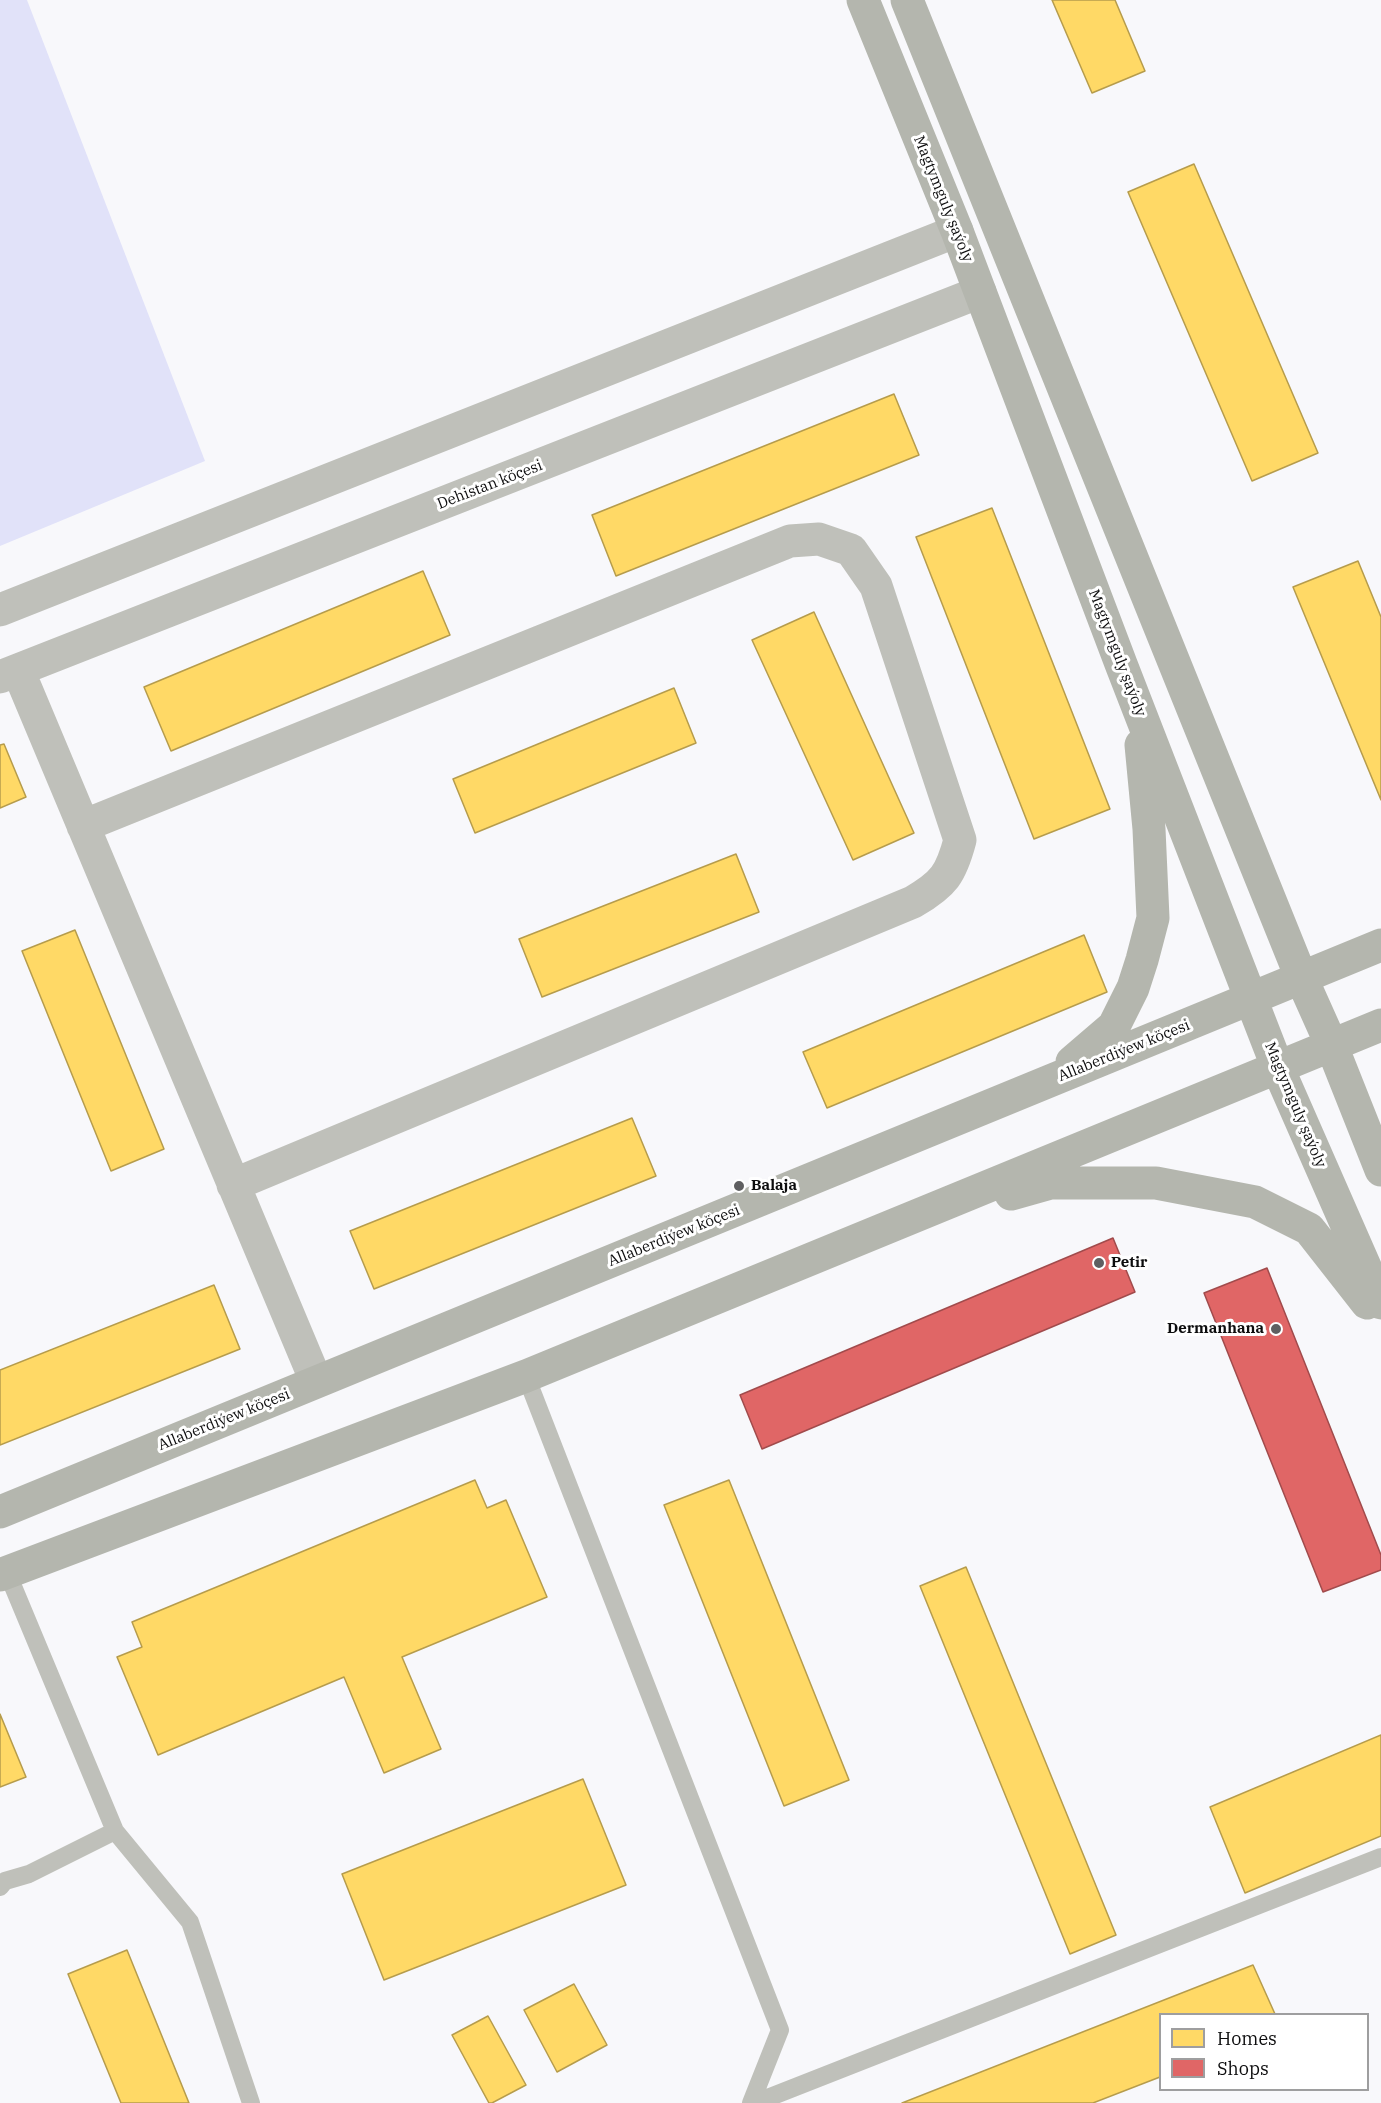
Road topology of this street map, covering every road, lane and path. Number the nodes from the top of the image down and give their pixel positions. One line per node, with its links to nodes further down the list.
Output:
1 (863, 0): 3 (street, Magtymguly şaýoly)
2 (907, 0): 10 (street)
3 (957, 231): 4 (street, Magtymguly şaýoly); 5 (street)
4 (980, 292): 6 (street, Magtymguly şaýoly); 7 (street, Dehistan köçesi)
5 (0, 610)
6 (1121, 664): 11 (street, Magtymguly şaýoly); 15 (street)
7 (9, 674): 8 (street)
8 (83, 826): 17 (street); 17 (street)
9 (1381, 945): 10 (street, Allaberdiýew köçesi)
10 (1301, 977): 11 (street, Allaberdiýew köçesi); 13 (street)
11 (1252, 999): 14 (street, Magtymguly şaýoly); 15 (street, Allaberdiýew köçesi)
12 (1381, 1024): 13 (street)
13 (1331, 1044): 14 (street); 16 (street)
14 (1277, 1066): 18 (street); 19 (street, Magtymguly şaýoly)
15 (1047, 1082): 22 (street, Allaberdiýew köçesi)
16 (1381, 1170)
17 (234, 1185): 22 (street)
18 (888, 1227): 20 (street); 21 (street)
19 (1381, 1303)
20 (1381, 1323)
21 (526, 1376): 24 (street); 29 (lane)
22 (316, 1382): 23 (street, Allaberdiýew köçesi)
23 (0, 1512)
24 (4, 1573): 25 (lane)
25 (115, 1831): 27 (lane); 28 (lane)
26 (1381, 1857): 29 (lane)
27 (0, 1887)
28 (251, 2103)
29 (753, 2103)

